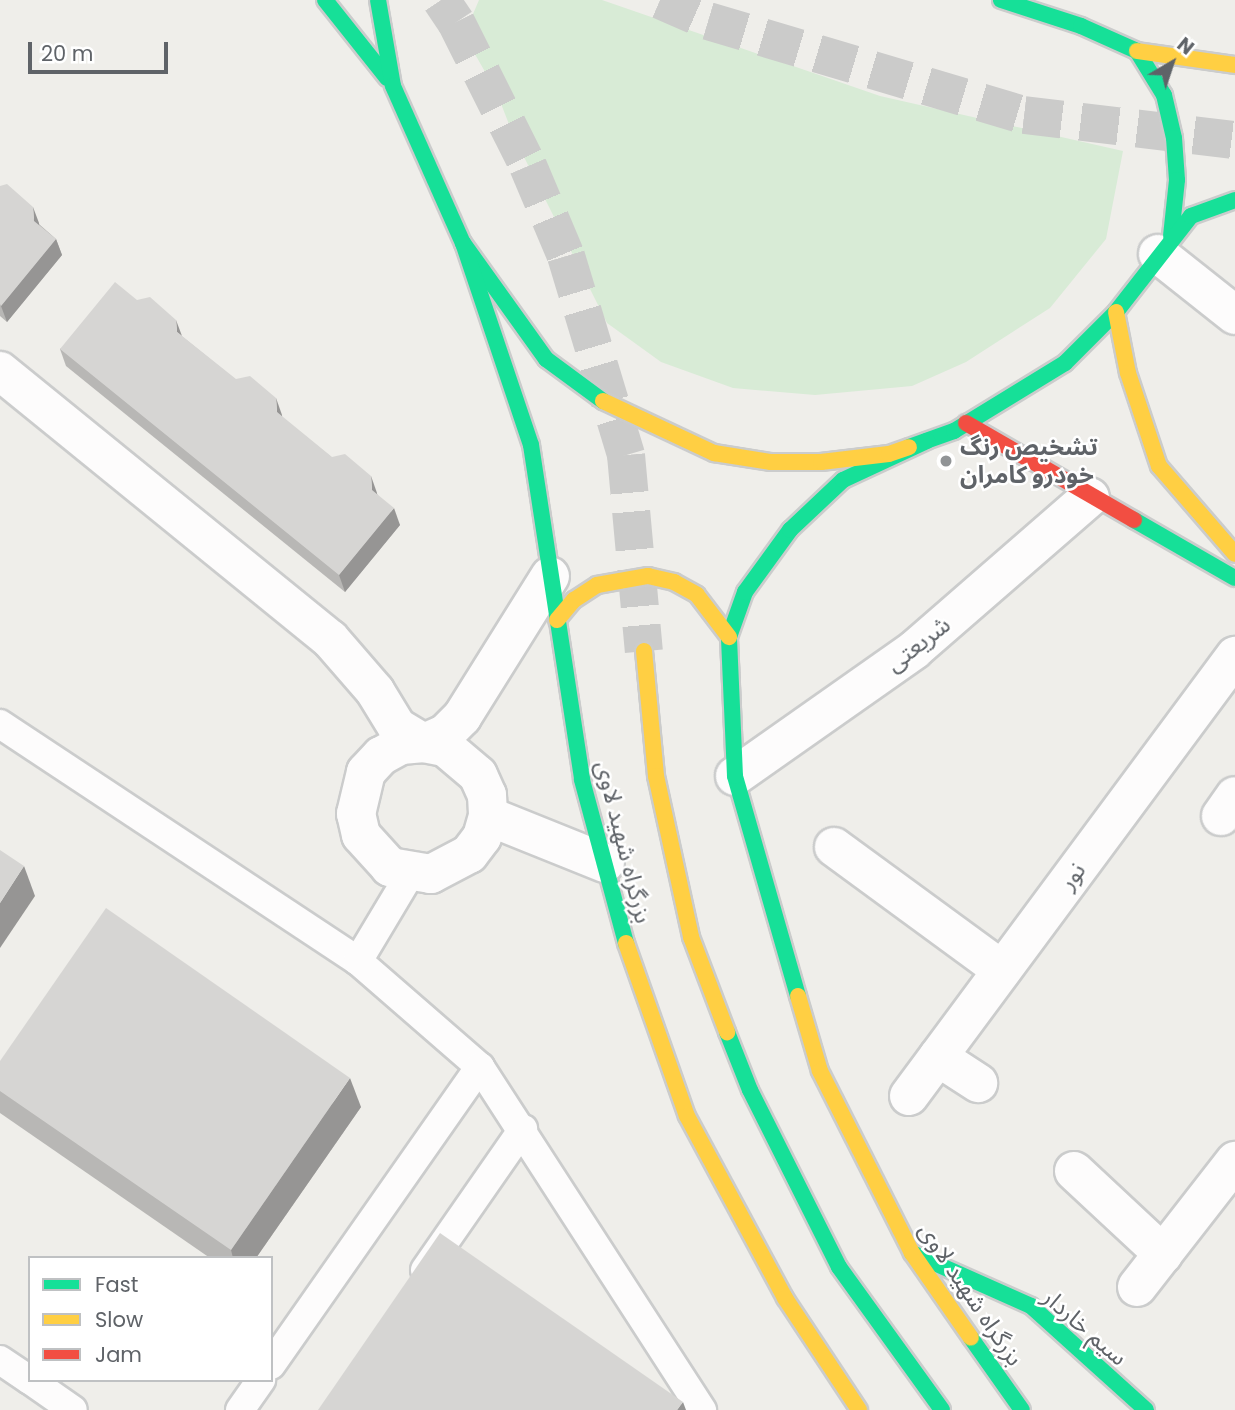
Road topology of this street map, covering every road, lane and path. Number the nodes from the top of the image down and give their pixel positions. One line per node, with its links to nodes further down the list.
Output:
1 (325, 0): 6 (main road)
2 (378, 0): 6 (main road)
3 (1000, 0): 4 (main road)
4 (1137, 51): 5 (main road); 9 (main road)
5 (1235, 65)
6 (393, 86): 8 (main road)
7 (1235, 200): 9 (main road)
8 (463, 243): 14 (main road); 17 (main road, بزرگراه شهید لاوی)
9 (1165, 245): 10 (main road); 11 (street)
10 (1116, 312): 13 (main road); 16 (main road)
11 (1235, 315)
12 (0, 371): 24 (street)
13 (966, 423): 14 (main road); 15 (main road)
14 (927, 441): 20 (main road, بزرگراه شهید لاوی)
15 (1090, 498): 18 (main road); 25 (street, شریعتی)
16 (1235, 554)
17 (550, 576): 19 (main road, بزرگراه شهید لاوی); 24 (street)
18 (1235, 578)
19 (557, 620): 20 (main road); 28 (main road, بزرگراه شهید لاوی)
20 (729, 637): 25 (main road, بزرگراه شهید لاوی)
21 (644, 652): 52 (main road)
22 (1235, 656): 31 (street, نور)
23 (0, 724): 30 (lane)
24 (424, 743): 26 (street); 29 (street)
25 (734, 776): 39 (main road, بزرگراه شهید لاوی)
26 (488, 816): 28 (street); 29 (street)
27 (834, 847): 31 (street)
28 (605, 863): 51 (main road, بزرگراه شهید لاوی)
29 (410, 874): 30 (lane)
30 (358, 961): 33 (lane)
31 (1002, 970): 32 (street, نور)
32 (937, 1057): 34 (street); 35 (street, نور)
33 (480, 1067): 36 (lane); 44 (lane)
34 (978, 1083)
35 (909, 1096)
36 (523, 1129): 42 (lane); 50 (lane)
37 (1235, 1161): 40 (street)
38 (1074, 1171): 40 (street)
39 (912, 1253): 53 (main road, بزرگراه شهید لاوی); 54 (main road, سیم خاردار)
40 (1163, 1254): 41 (street)
41 (1137, 1287)
42 (406, 1297)
43 (0, 1360): 45 (lane)
44 (273, 1362)
45 (28, 1379)
46 (33, 1382): 48 (lane)
47 (260, 1382): 49 (lane)
48 (73, 1410)
49 (240, 1410)
50 (702, 1410)
51 (859, 1410)
52 (942, 1410)
53 (1022, 1410)
54 (1146, 1410)

